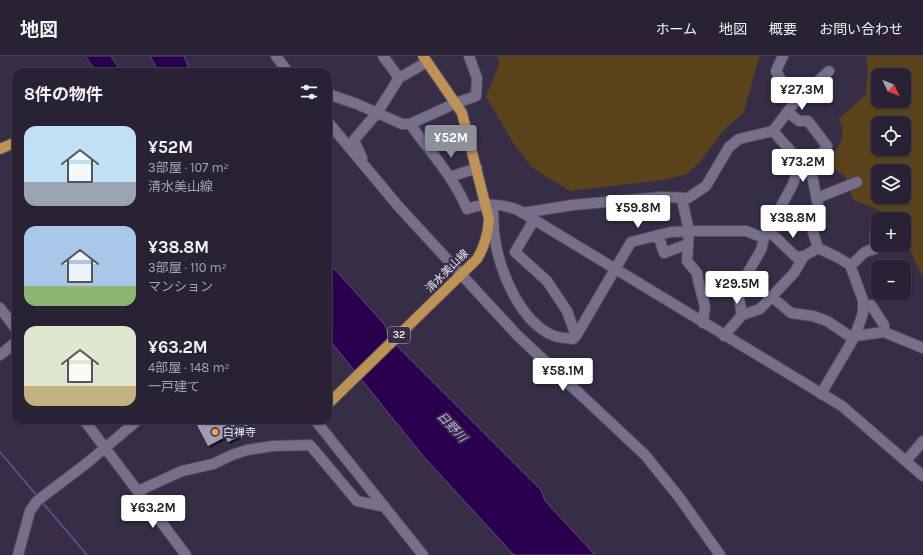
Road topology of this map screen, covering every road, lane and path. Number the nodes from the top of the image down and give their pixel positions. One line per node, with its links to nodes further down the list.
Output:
1 (276, 56): 6 (street)
2 (383, 56): 8 (street)
3 (469, 56): 10 (street)
4 (783, 56): 11 (street)
5 (425, 59): 8 (street); 10 (main road, 清水美山線 / 32)
6 (285, 68)
7 (829, 70): 11 (street)
8 (399, 78): 13 (street)
9 (332, 96): 13 (street)
10 (458, 103): 14 (street); 21 (main road, 清水美山線 / 32)
11 (794, 103): 12 (street)
12 (788, 112): 16 (street); 22 (street)
13 (376, 113): 14 (street); 19 (street)
14 (410, 124): 23 (street)
15 (332, 127): 19 (street)
16 (773, 131): 20 (street); 26 (street)
17 (12, 144): 18 (main road)
18 (0, 149)
19 (362, 163): 39 (street)
20 (800, 163): 22 (street); 31 (street)
21 (477, 168): 23 (street); 27 (main road, 清水美山線 / 32)
22 (808, 171): 25 (street)
23 (450, 177): 27 (street)
24 (857, 182): 25 (street)
25 (817, 198): 34 (street)
26 (682, 199): 28 (street); 30 (street)
27 (485, 204): 28 (street); 39 (main road, 清水美山線 / 32); 47 (street)
28 (522, 213): 29 (street)
29 (534, 220): 38 (street); 47 (street)
30 (689, 231): 31 (street); 32 (street); 33 (street)
31 (766, 234): 36 (street); 43 (street)
32 (658, 235): 33 (street); 38 (street)
33 (688, 244): 44 (street)
34 (818, 248): 36 (street); 37 (street)
35 (871, 250): 37 (street)
36 (804, 256): 40 (street)
37 (850, 265): 42 (street)
38 (614, 269): 44 (street); 47 (street)
39 (460, 276): 54 (main road, 清水美山線 / 32); 67 (street)
40 (772, 297): 43 (street); 49 (street)
41 (0, 308): 45 (street)
42 (863, 308): 46 (street); 49 (street)
43 (742, 315): 48 (street)
44 (703, 323): 48 (street)
45 (12, 324)
46 (884, 332): 49 (street); 51 (street)
47 (576, 336)
48 (724, 336): 53 (street)
49 (854, 336): 53 (street)
50 (12, 345): 52 (street)
51 (923, 348)
52 (0, 355)
53 (821, 394): 60 (street)
54 (332, 400)
55 (87, 424): 59 (street)
56 (133, 424): 59 (street)
57 (318, 424): 63 (street)
58 (923, 442): 60 (street)
59 (104, 447): 62 (street); 64 (street)
60 (906, 461): 61 (street)
61 (923, 476)
62 (138, 491): 63 (street); 65 (street)
63 (385, 508): 66 (street)
64 (18, 555)
65 (186, 555)
66 (423, 555)
67 (720, 555)

